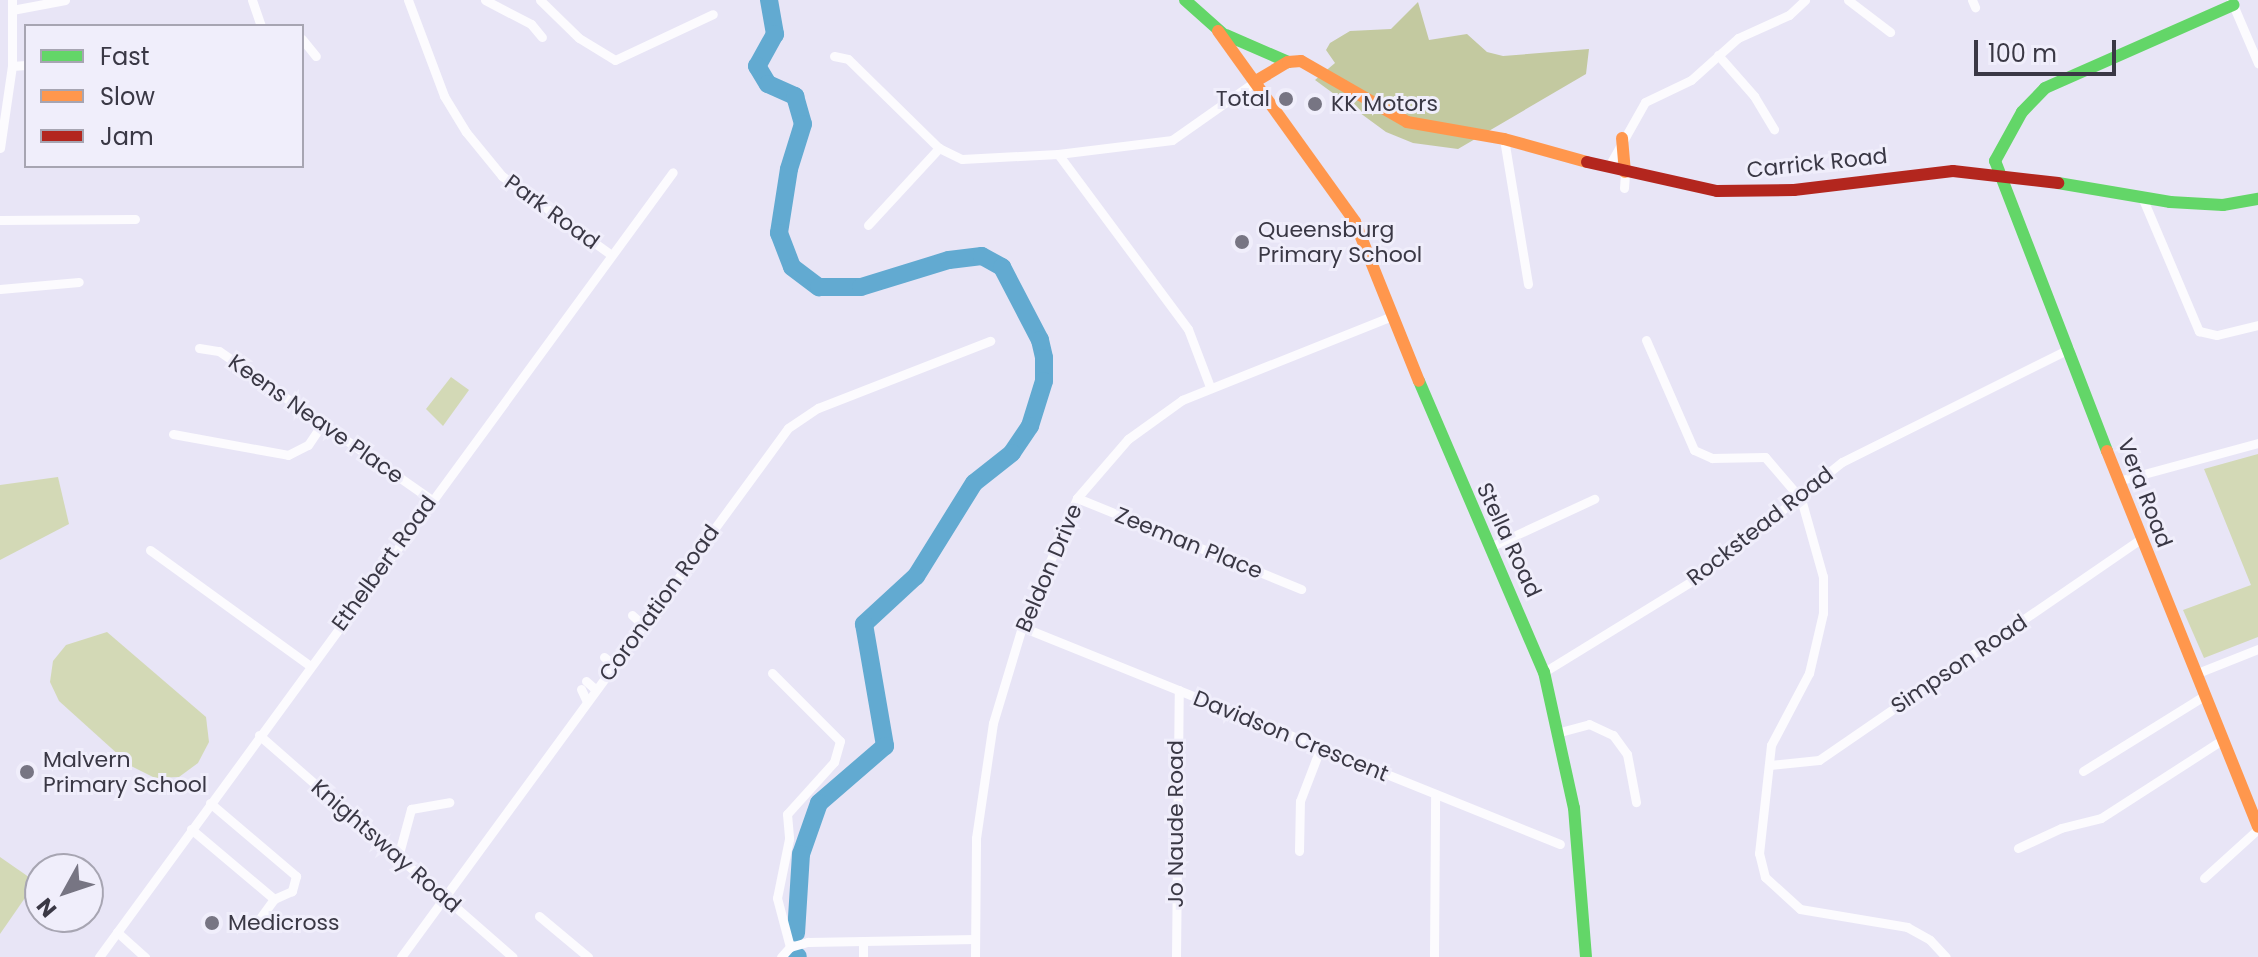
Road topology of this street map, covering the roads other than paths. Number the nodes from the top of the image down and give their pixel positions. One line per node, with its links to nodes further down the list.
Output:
1 (65, 0): 10 (street)
2 (252, 0): 12 (street)
3 (408, 0): 41 (street, Park Road)
4 (485, 0): 15 (street)
5 (540, 0): 11 (street)
6 (1185, 0): 14 (street, Stella Road)
7 (1805, 0): 17 (street)
8 (1848, 0): 13 (street)
9 (2232, 3): 21 (street); 34 (street)
10 (12, 5): 23 (street)
11 (713, 14)
12 (260, 24)
13 (1890, 32)
14 (1222, 33): 20 (street, Carrick Road); 24 (street, Stella Road)
15 (542, 37)
16 (304, 41): 18 (street)
17 (1718, 55): 25 (street); 26 (street)
18 (316, 56)
19 (834, 56): 29 (street)
20 (1288, 62): 24 (street); 27 (street, Carrick Road)
21 (2258, 63)
22 (24, 65): 23 (street)
23 (12, 66): 28 (street)
24 (1259, 78): 30 (street); 45 (street, Stella Road)
25 (1774, 129)
26 (1622, 138): 31 (street); 33 (street)
27 (1504, 139): 31 (street, Carrick Road); 43 (street)
28 (0, 148)
29 (939, 148): 30 (street); 40 (street)
30 (1058, 154): 51 (street)
31 (1609, 166): 33 (street, Carrick Road)
32 (673, 172): 41 (street, Ethelbert Road)
33 (1625, 172): 34 (street, Carrick Road); 35 (street)
34 (1997, 173): 36 (street, Carrick Road); 50 (street, Vera Road)
35 (1624, 188)
36 (2142, 197): 37 (street, Carrick Road); 46 (street)
37 (2258, 199)
38 (135, 219): 39 (street)
39 (0, 220)
40 (868, 225)
41 (610, 254): 60 (street, Ethelbert Road)
42 (79, 282): 44 (street)
43 (1528, 284)
44 (0, 289)
45 (1394, 315): 51 (street, Beldon Drive); 63 (street, Stella Road)
46 (2258, 325)
47 (990, 341): 56 (street, Coronation Road)
48 (1649, 345): 58 (street)
49 (199, 348): 52 (street, Keens Neave Place)
50 (2069, 349): 57 (street, Vera Road); 58 (street, Rockstead Road)
51 (1210, 387): 59 (street, Beldon Drive)
52 (322, 424): 53 (street); 60 (street, Keens Neave Place)
53 (173, 434)
54 (2258, 443): 57 (street)
55 (744, 467): 56 (street)
56 (753, 474): 67 (street, Coronation Road)
57 (2118, 481): 62 (street, Vera Road)
58 (1796, 494): 73 (street, Rockstead Road); 84 (street)
59 (1077, 498): 65 (street, Zeeman Place); 68 (street, Beldon Drive)
60 (430, 499): 71 (street, Ethelbert Road)
61 (1594, 499): 63 (street)
62 (2140, 539): 75 (street, Vera Road); 84 (street, Simpson Road)
63 (1490, 547): 73 (street, Stella Road)
64 (150, 550): 71 (street)
65 (1301, 589)
66 (632, 615): 67 (street)
67 (643, 625): 72 (street, Coronation Road)
68 (1022, 627): 77 (street, Davidson Crescent); 102 (street, Beldon Drive)
69 (2258, 649): 75 (street)
70 (604, 657): 72 (street)
71 (309, 665): 81 (street, Ethelbert Road)
72 (614, 665): 76 (street, Coronation Road)
73 (1544, 672): 80 (street, Stella Road)
74 (772, 673): 104 (street)
75 (2195, 674): 78 (street, Vera Road)
76 (596, 690): 79 (street, Coronation Road); 79 (street)
77 (1179, 690): 83 (street, Davidson Crescent); 113 (street, Jo Naude Road)
78 (2204, 696): 82 (street, Vera Road); 85 (street)
79 (587, 702): 97 (street, Coronation Road)
80 (1560, 732): 88 (street); 115 (street, Stella Road)
81 (259, 735): 89 (street, Ethelbert Road); 95 (street, Knightsway Road)
82 (2222, 740): 90 (street, Vera Road); 93 (street)
83 (1320, 749): 86 (street, Davidson Crescent); 94 (street)
84 (1770, 765): 116 (street)
85 (2083, 771)
86 (1435, 794): 92 (street, Davidson Crescent); 114 (street)
87 (449, 802): 95 (street)
88 (1636, 802)
89 (210, 803): 91 (street, Ethelbert Road); 98 (street)
90 (2258, 828): 96 (street)
91 (191, 829): 98 (street); 101 (street, Ethelbert Road)
92 (1560, 844)
93 (2018, 848)
94 (1299, 851)
95 (398, 857): 97 (street, Knightsway Road)
96 (2204, 878)
97 (444, 898): 107 (street, Coronation Road); 108 (street, Knightsway Road)
98 (274, 899): 100 (street)
99 (539, 916): 109 (street)
100 (257, 922)
101 (117, 932): 105 (street, Ethelbert Road); 106 (street)
102 (975, 939): 103 (street); 112 (street, Beldon Drive)
103 (863, 942): 104 (street); 111 (street)
104 (790, 947): 110 (street)
105 (99, 957)
106 (145, 957)
107 (401, 957)
108 (513, 957)
109 (588, 957)
110 (781, 957)
111 (863, 957)
112 (975, 957)
113 (1176, 957)
114 (1434, 957)
115 (1586, 957)
116 (1946, 957)

